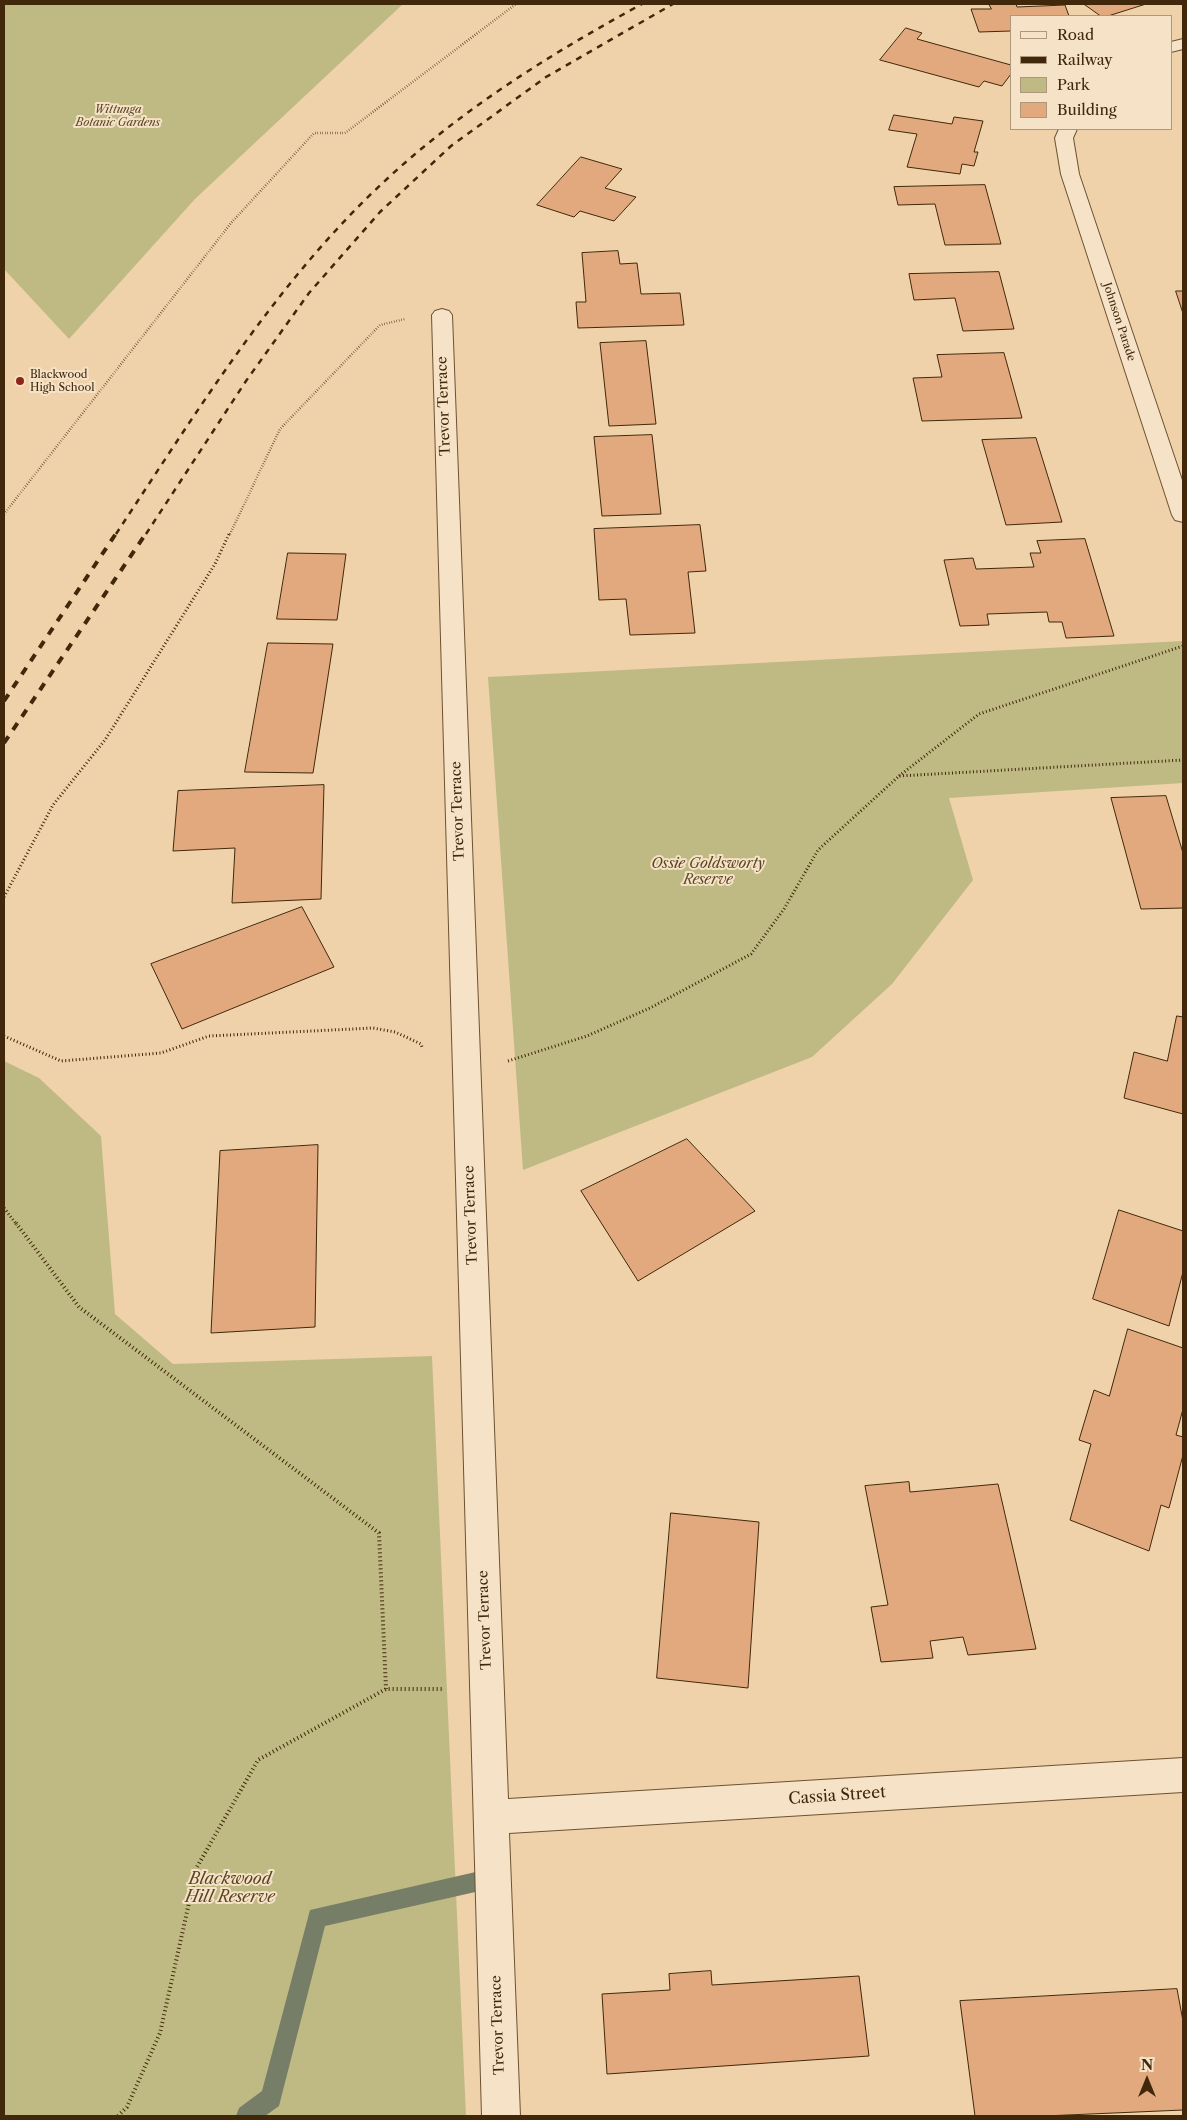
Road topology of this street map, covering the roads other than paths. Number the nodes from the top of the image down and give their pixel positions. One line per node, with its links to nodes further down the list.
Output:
1 (1068, 130): 3 (street, Johnson Parade)
2 (442, 314): 5 (street, Trevor Terrace)
3 (1183, 514)
4 (1183, 1775): 5 (street, Cassia Street)
5 (491, 1817): 6 (street, Trevor Terrace)
6 (501, 2116)

